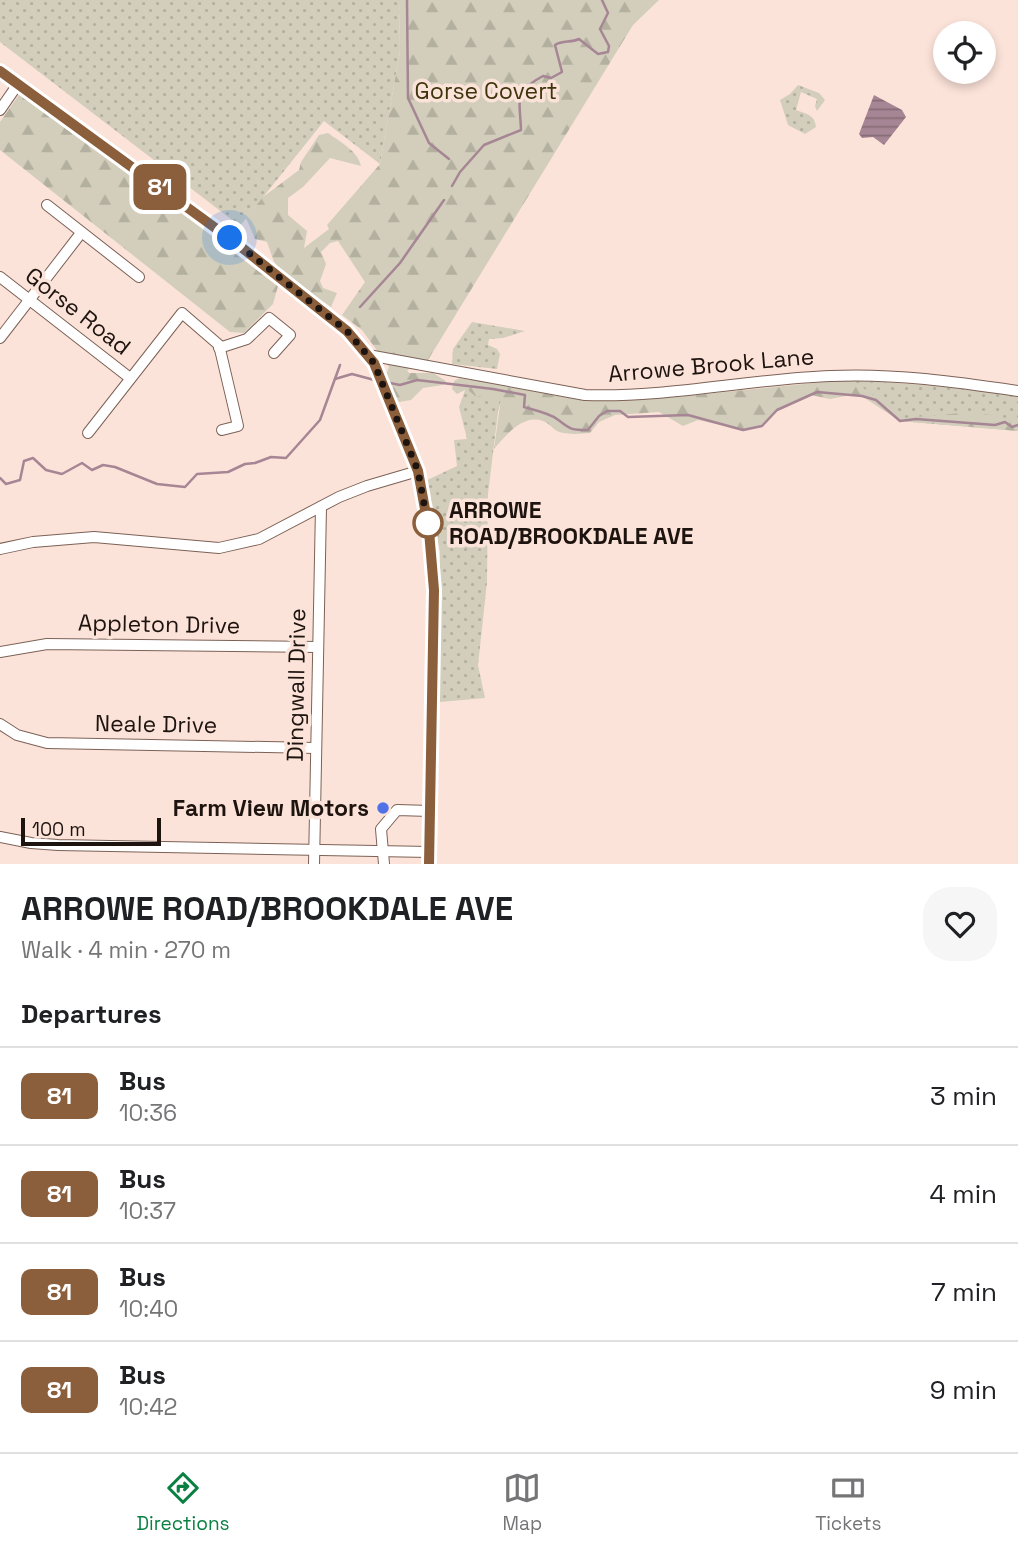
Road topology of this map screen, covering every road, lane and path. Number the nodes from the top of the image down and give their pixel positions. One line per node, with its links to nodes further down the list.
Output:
1 (0, 72): 2 (street)
2 (18, 84): 3 (street); 12 (street)
3 (0, 110)
4 (47, 205): 5 (street)
5 (81, 233): 6 (street); 8 (street)
6 (139, 276)
7 (0, 277): 8 (street, Gorse Road)
8 (29, 300): 9 (street); 13 (street, Gorse Road)
9 (0, 338)
10 (219, 348): 11 (street); 13 (street); 15 (street)
11 (274, 353)
12 (368, 355): 14 (street, Arrowe Brook Lane); 17 (street)
13 (130, 378): 16 (street)
14 (1018, 391)
15 (222, 429)
16 (88, 433)
17 (418, 471): 18 (street); 24 (street)
18 (321, 506): 19 (street); 20 (street, Dingwall Drive)
19 (0, 549)
20 (318, 647): 21 (street, Appleton Drive); 23 (street, Dingwall Drive)
21 (0, 652)
22 (0, 724): 23 (street, Neale Drive)
23 (316, 748): 26 (street, Dingwall Drive)
24 (430, 811): 27 (street); 29 (street)
25 (1, 838): 26 (street); 28 (street)
26 (315, 849): 27 (street); 30 (street, Dingwall Drive)
27 (382, 850): 29 (street); 31 (street)
28 (0, 852)
29 (429, 852): 32 (street)
30 (314, 864)
31 (384, 864)
32 (429, 864)

